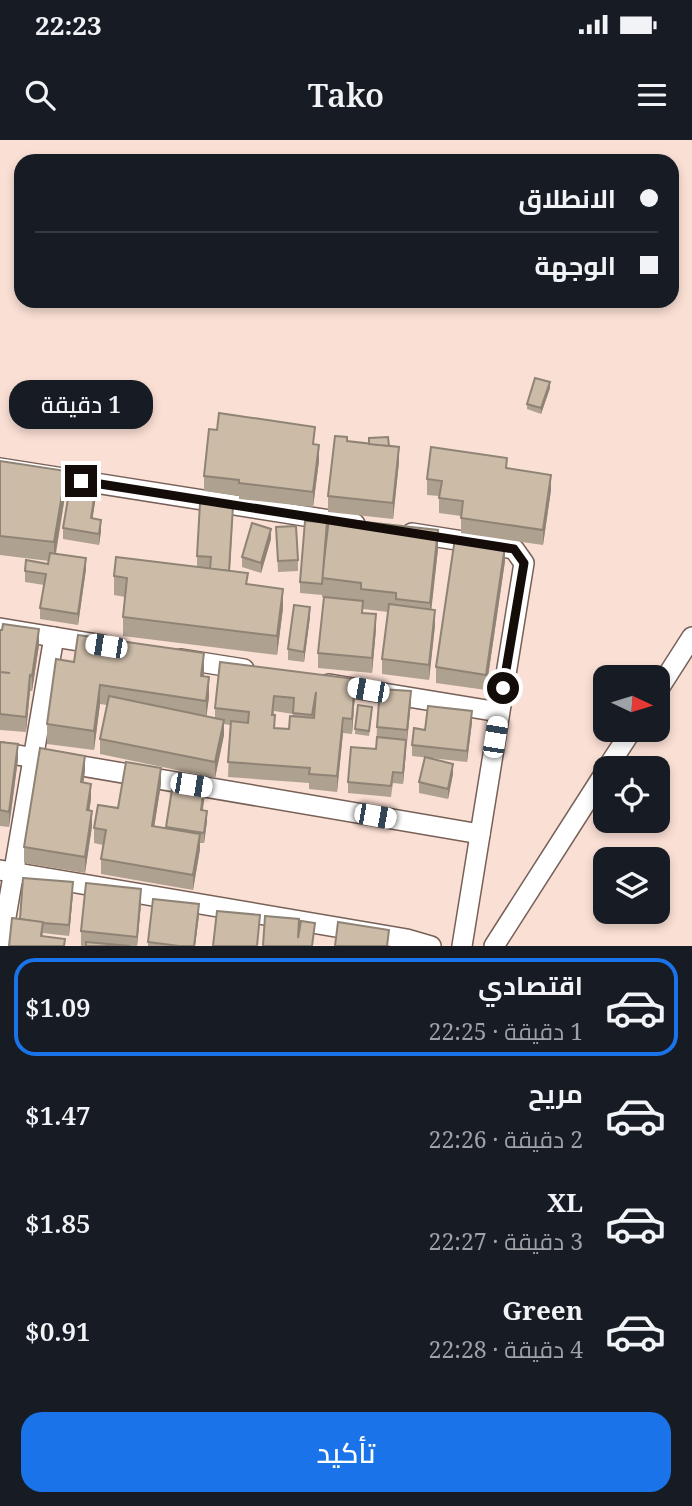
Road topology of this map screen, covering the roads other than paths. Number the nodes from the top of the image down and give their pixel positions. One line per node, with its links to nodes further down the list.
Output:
1 (0, 468): 10 (street)
2 (0, 628): 3 (street)
3 (54, 637): 5 (street); 12 (street)
4 (692, 637): 8 (street)
5 (121, 649)
6 (162, 655): 7 (street)
7 (256, 671)
8 (670, 671)
9 (310, 681): 10 (street)
10 (499, 712): 14 (street)
11 (0, 752): 12 (street)
12 (33, 758): 14 (street); 15 (street)
13 (593, 790): 20 (street)
14 (480, 834): 19 (street)
15 (7, 871): 16 (street); 17 (street)
16 (406, 943): 18 (street)
17 (1, 946)
18 (431, 946)
19 (462, 946)
20 (494, 946)

